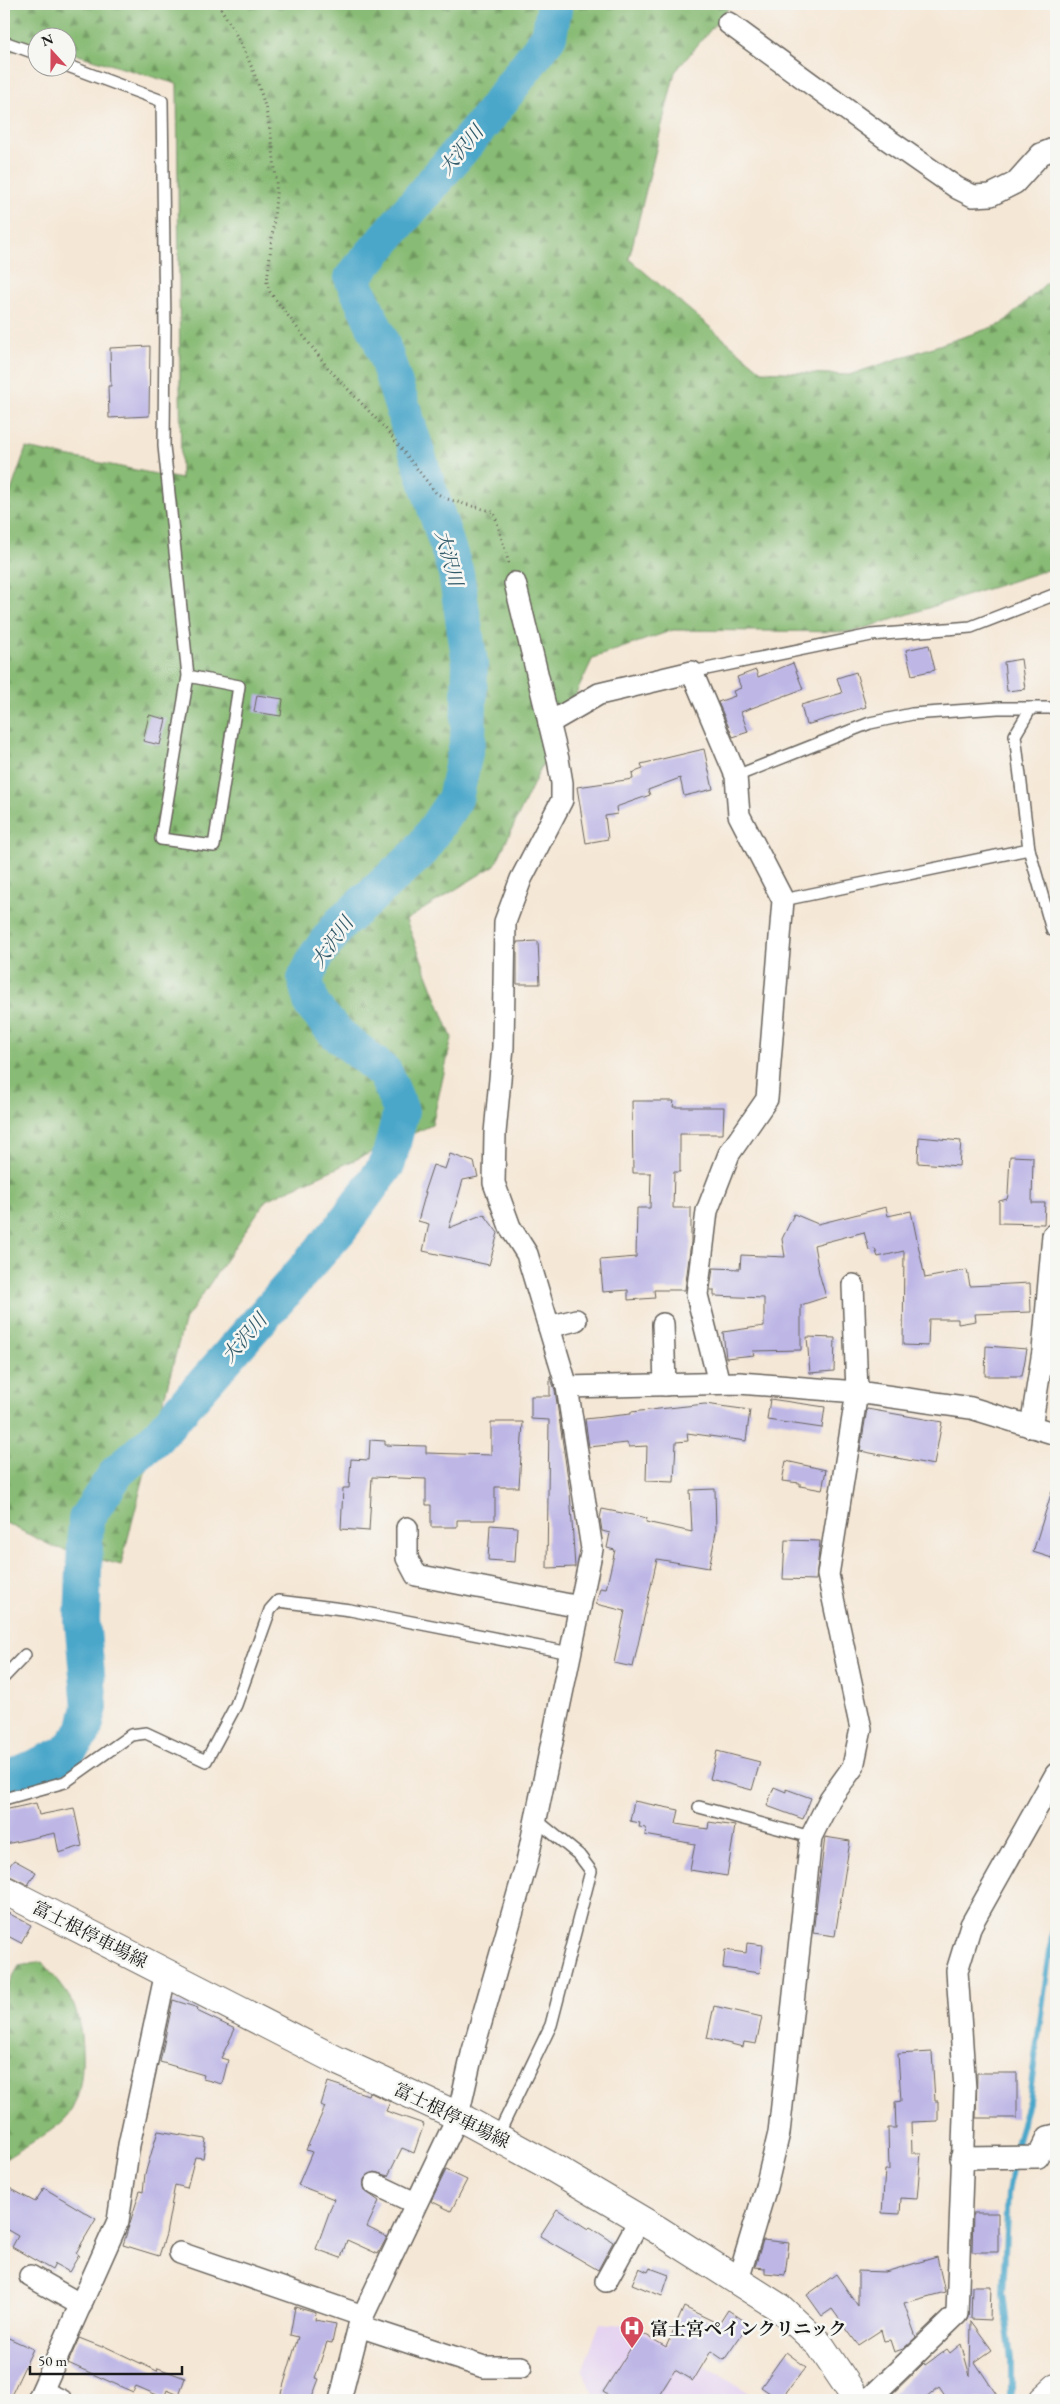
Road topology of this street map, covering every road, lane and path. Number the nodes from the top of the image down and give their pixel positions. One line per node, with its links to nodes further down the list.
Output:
1 (218, 4): 7 (path)
2 (728, 23): 6 (street)
3 (4, 42): 4 (lane)
4 (28, 50)
5 (78, 70): 10 (lane)
6 (1056, 148)
7 (515, 583): 13 (street)
8 (1056, 594): 9 (lane)
9 (692, 672): 13 (street); 14 (street)
10 (188, 676): 10 (lane)
11 (1031, 708): 12 (lane); 14 (lane); 15 (lane)
12 (1056, 708)
13 (549, 723): 22 (street)
14 (736, 776): 16 (street)
15 (1028, 848): 16 (lane); 17 (lane)
16 (783, 900): 23 (street)
17 (1052, 930)
18 (1053, 1235): 27 (street)
19 (853, 1285): 26 (street)
20 (576, 1320): 22 (street)
21 (663, 1324): 24 (street)
22 (550, 1327): 25 (street)
23 (719, 1383): 24 (street); 26 (street)
24 (665, 1385): 25 (street)
25 (567, 1388): 30 (street)
26 (857, 1392): 27 (street); 38 (street)
27 (1031, 1426): 28 (street)
28 (1056, 1434)
29 (406, 1528): 30 (street)
30 (580, 1607): 31 (street)
31 (570, 1652): 35 (lane); 37 (street)
32 (25, 1655): 33 (lane)
33 (4, 1677)
34 (1056, 1774): 44 (street)
35 (4, 1799)
36 (699, 1808): 38 (lane)
37 (535, 1819): 41 (street); 43 (lane)
38 (812, 1837): 50 (street)
39 (4, 1890): 40 (main road, 富士根停車場線)
40 (166, 1972): 41 (main road, 富士根停車場線); 52 (street)
41 (458, 2116): 43 (main road, 富士根停車場線); 46 (street)
42 (1056, 2135): 44 (street)
43 (497, 2137): 47 (main road, 富士根停車場線)
44 (961, 2158): 60 (street)
45 (375, 2184): 46 (street)
46 (415, 2202): 53 (street)
47 (640, 2219): 50 (main road, 富士根停車場線); 51 (street)
48 (180, 2253): 53 (street)
49 (30, 2276): 52 (street)
50 (738, 2280): 59 (main road, 富士根停車場線)
51 (606, 2281)
52 (80, 2305): 56 (street)
53 (361, 2321): 54 (street); 58 (street)
54 (521, 2367)
55 (1056, 2388): 61 (main road)
56 (40, 2396): 57 (street)
57 (61, 2400)
58 (340, 2400)
59 (857, 2400)
60 (868, 2400)
61 (1043, 2400)

